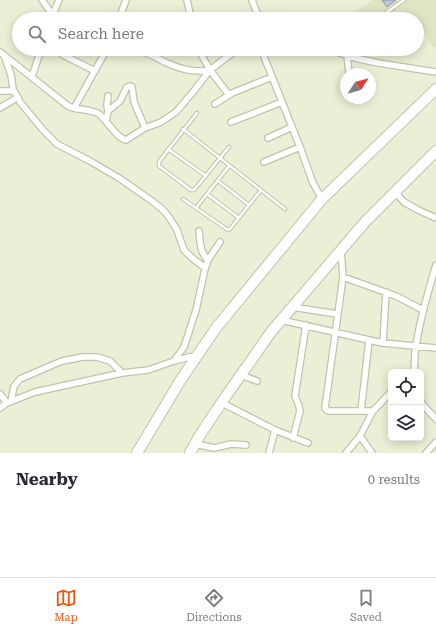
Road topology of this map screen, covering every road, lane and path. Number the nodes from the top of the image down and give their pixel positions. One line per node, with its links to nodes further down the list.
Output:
1 (42, 0): 7 (street)
2 (58, 0): 8 (street)
3 (126, 0): 9 (street)
4 (187, 0): 10 (street)
5 (252, 0): 11 (street)
6 (404, 0): 12 (lane)
7 (50, 12)
8 (54, 12)
9 (121, 12)
10 (190, 12)
11 (256, 12)
12 (386, 12)
13 (2, 53): 27 (street); 31 (street)
14 (39, 56): 27 (street)
15 (65, 56): 25 (street)
16 (103, 56): 25 (street)
17 (154, 56): 24 (street)
18 (202, 56): 24 (street)
19 (228, 56): 24 (street)
20 (264, 56): 28 (street)
21 (347, 56): 23 (street)
22 (351, 56): 26 (street)
23 (348, 68)
24 (210, 70): 32 (street); 44 (street)
25 (95, 72): 38 (street)
26 (436, 72)
27 (32, 77): 38 (street)
28 (272, 77): 32 (street); 35 (street)
29 (436, 89): 60 (highway)
30 (0, 91): 31 (street)
31 (14, 91): 34 (street)
32 (229, 94): 36 (street)
33 (108, 96): 39 (street)
34 (18, 97): 37 (street); 71 (street)
35 (282, 102): 42 (street); 43 (street)
36 (215, 104)
37 (0, 108)
38 (74, 108): 41 (street)
39 (108, 111): 41 (street); 44 (street)
40 (196, 113): 45 (lane)
41 (106, 121): 44 (street)
42 (231, 122)
43 (292, 127): 46 (street); 48 (street)
44 (145, 128)
45 (183, 129): 49 (lane); 51 (lane)
46 (268, 138)
47 (229, 147): 51 (lane)
48 (300, 147): 52 (street); 60 (street)
49 (168, 149): 54 (lane); 54 (lane)
50 (436, 151): 57 (highway)
51 (221, 159): 53 (lane); 54 (lane)
52 (264, 162)
53 (229, 166): 55 (lane); 56 (lane)
54 (206, 176)
55 (218, 181): 58 (lane); 61 (lane)
56 (261, 190): 61 (lane); 63 (lane)
57 (395, 192): 65 (street); 68 (highway)
58 (207, 194): 62 (lane); 64 (lane)
59 (183, 198): 62 (lane)
60 (322, 199): 85 (highway)
61 (249, 205): 64 (lane)
62 (196, 208): 64 (lane)
63 (285, 209)
64 (239, 218)
65 (436, 218)
66 (199, 231): 69 (street)
67 (220, 242): 69 (street)
68 (341, 250): 73 (street); 75 (highway)
69 (208, 260): 71 (street)
70 (436, 265): 72 (street)
71 (205, 268): 86 (street)
72 (435, 274): 76 (street)
73 (343, 277): 74 (street); 77 (street)
74 (386, 292): 76 (street); 82 (street)
75 (292, 307): 77 (street); 78 (highway)
76 (423, 310): 83 (street)
77 (337, 314): 80 (street)
78 (281, 320): 79 (street); 89 (highway)
79 (306, 325): 80 (street); 102 (street)
80 (335, 332): 81 (street); 97 (street)
81 (369, 340): 82 (street); 97 (street)
82 (383, 343): 83 (street)
83 (416, 345): 84 (street); 87 (street)
84 (436, 348)
85 (198, 355): 86 (street); 107 (highway)
86 (174, 361): 88 (street)
87 (414, 369)
88 (122, 373): 93 (street); 93 (street)
89 (241, 375): 90 (street); 94 (highway)
90 (257, 381)
91 (0, 394): 93 (street)
92 (388, 395): 98 (street)
93 (9, 402): 96 (street)
94 (222, 403): 100 (street); 106 (highway)
95 (423, 405): 99 (street)
96 (0, 408)
97 (361, 411): 98 (street)
98 (373, 411): 101 (street)
99 (436, 419)
100 (275, 430): 102 (street); 108 (street)
101 (360, 436): 109 (street); 110 (street)
102 (293, 438): 104 (street)
103 (436, 442): 111 (street)
104 (308, 443)
105 (246, 444): 106 (street)
106 (192, 448)
107 (137, 453)
108 (269, 453)
109 (346, 453)
110 (372, 453)
111 (426, 453)

